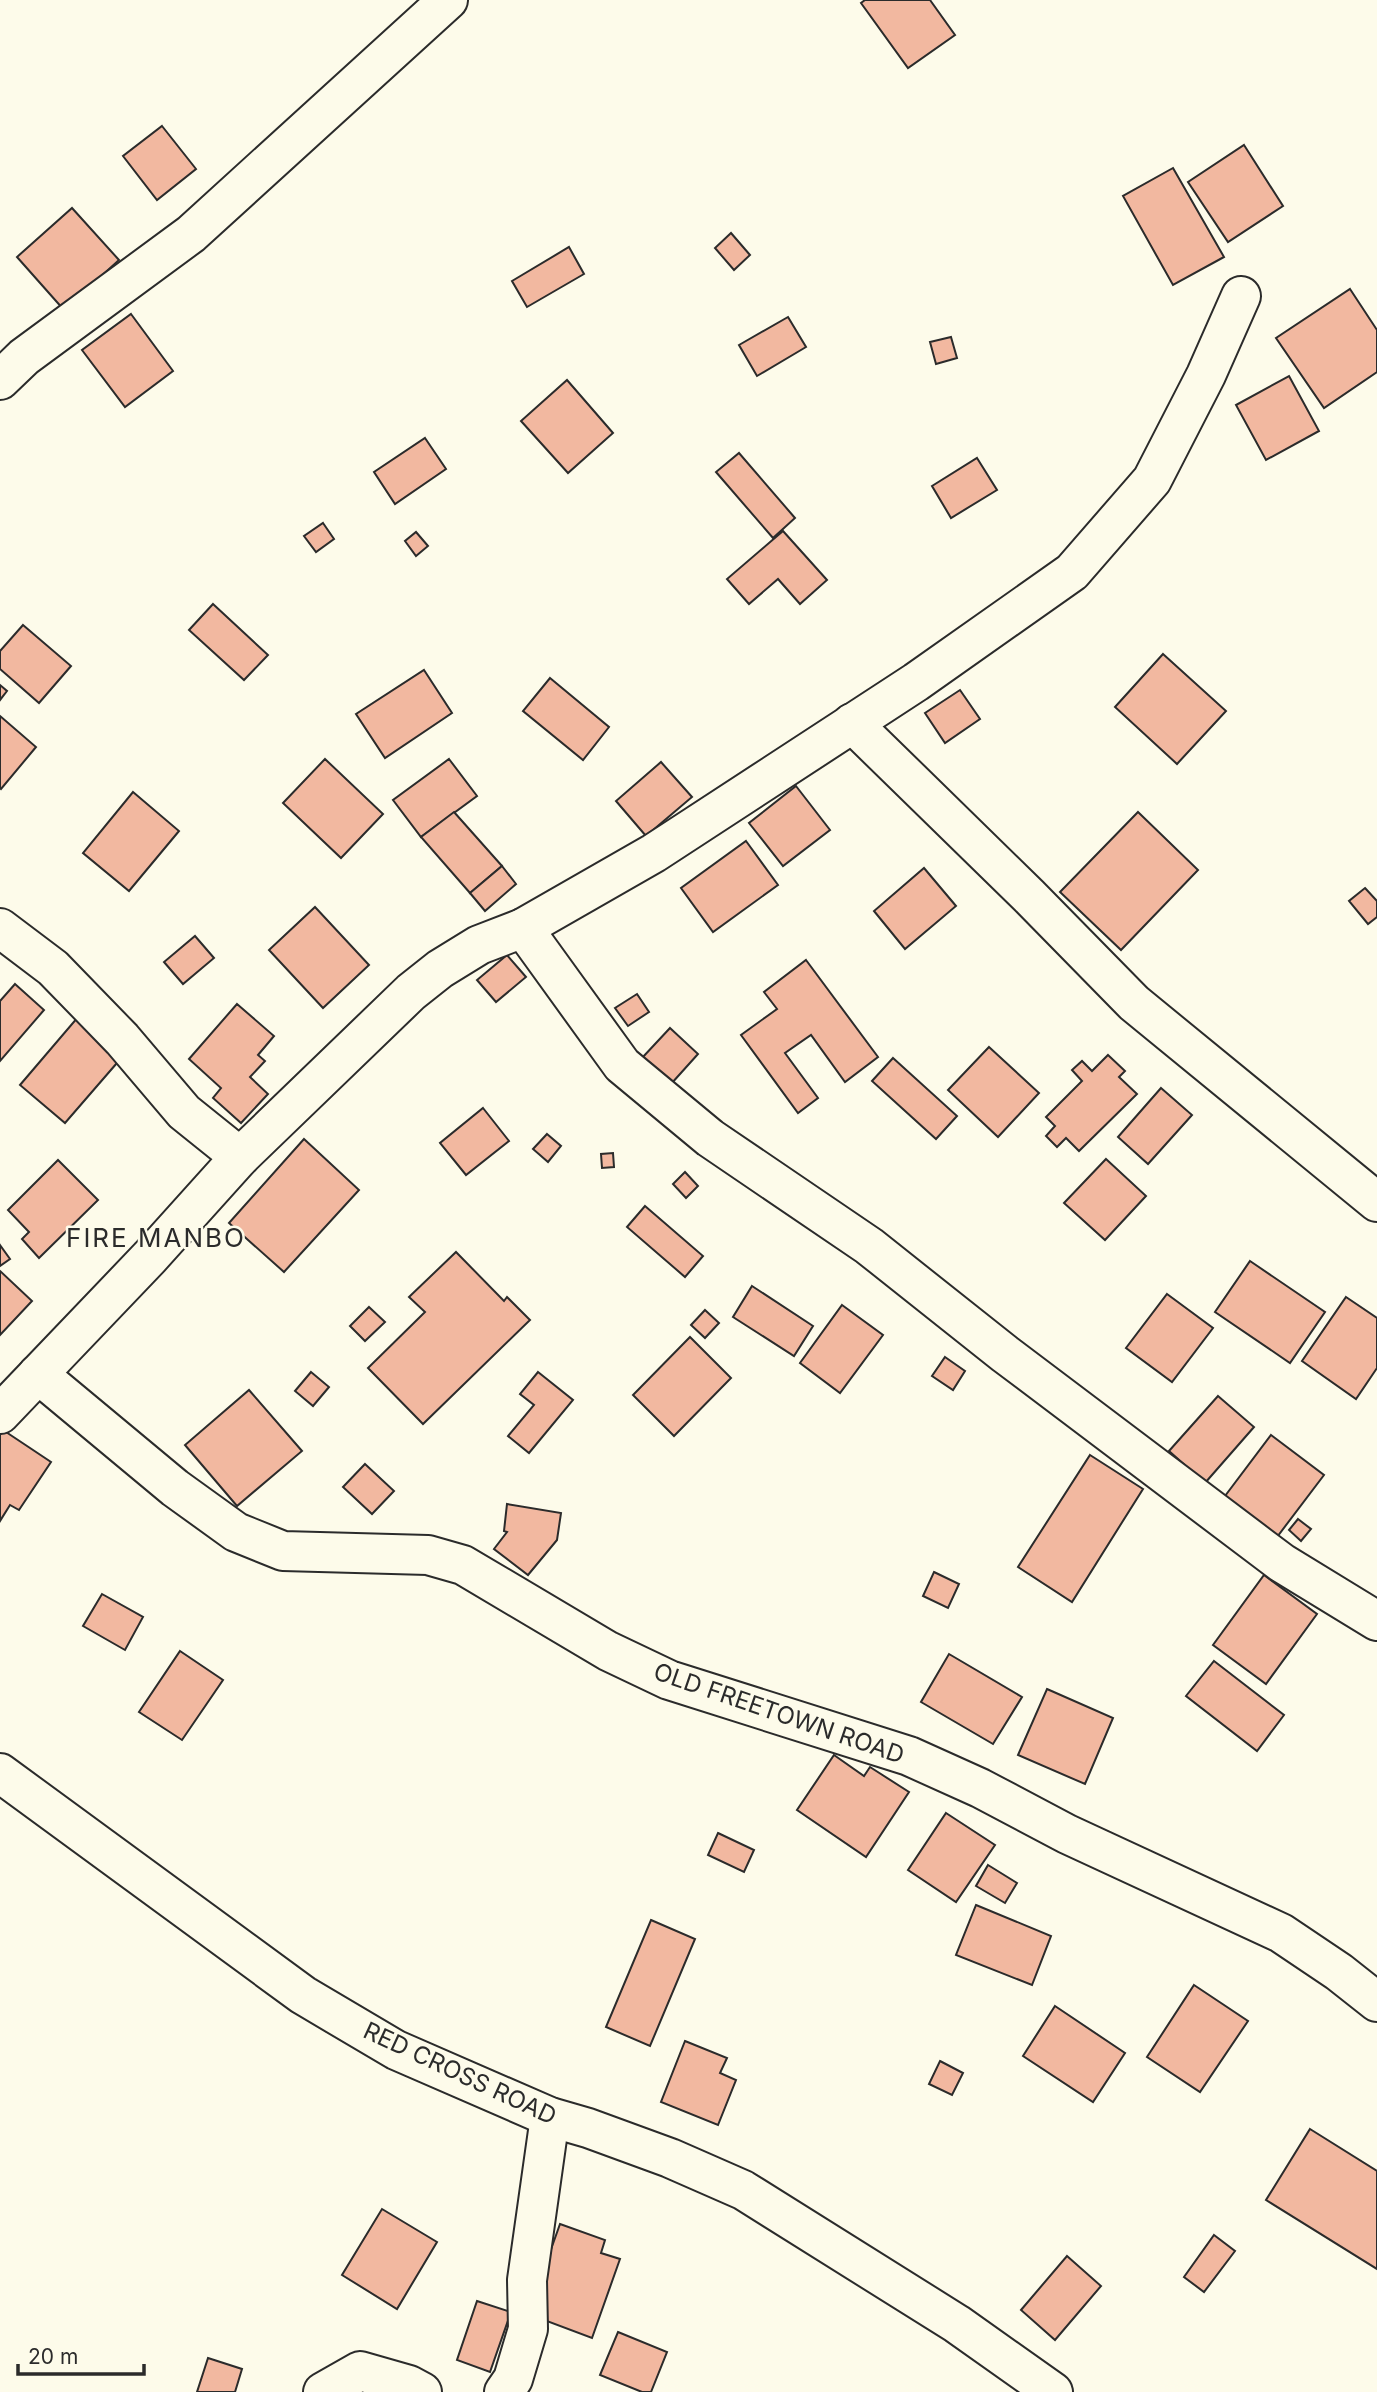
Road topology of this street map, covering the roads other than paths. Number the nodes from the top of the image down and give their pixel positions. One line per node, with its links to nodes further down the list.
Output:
1 (448, 0): 3 (street)
2 (1241, 296): 4 (street)
3 (0, 380)
4 (852, 723): 6 (street); 8 (street)
5 (0, 928): 7 (street)
6 (523, 928): 7 (street); 11 (street)
7 (240, 1157): 9 (street)
8 (1377, 1202)
9 (38, 1374): 10 (street); 13 (street, OLD FREETOWN ROAD)
10 (0, 1414)
11 (1377, 1621)
12 (0, 1773): 14 (street, RED CROSS ROAD)
13 (1377, 2002)
14 (550, 2118): 17 (street); 18 (street, RED CROSS ROAD)
15 (323, 2392): 16 (street)
16 (422, 2392)
17 (504, 2392)
18 (1053, 2392)

